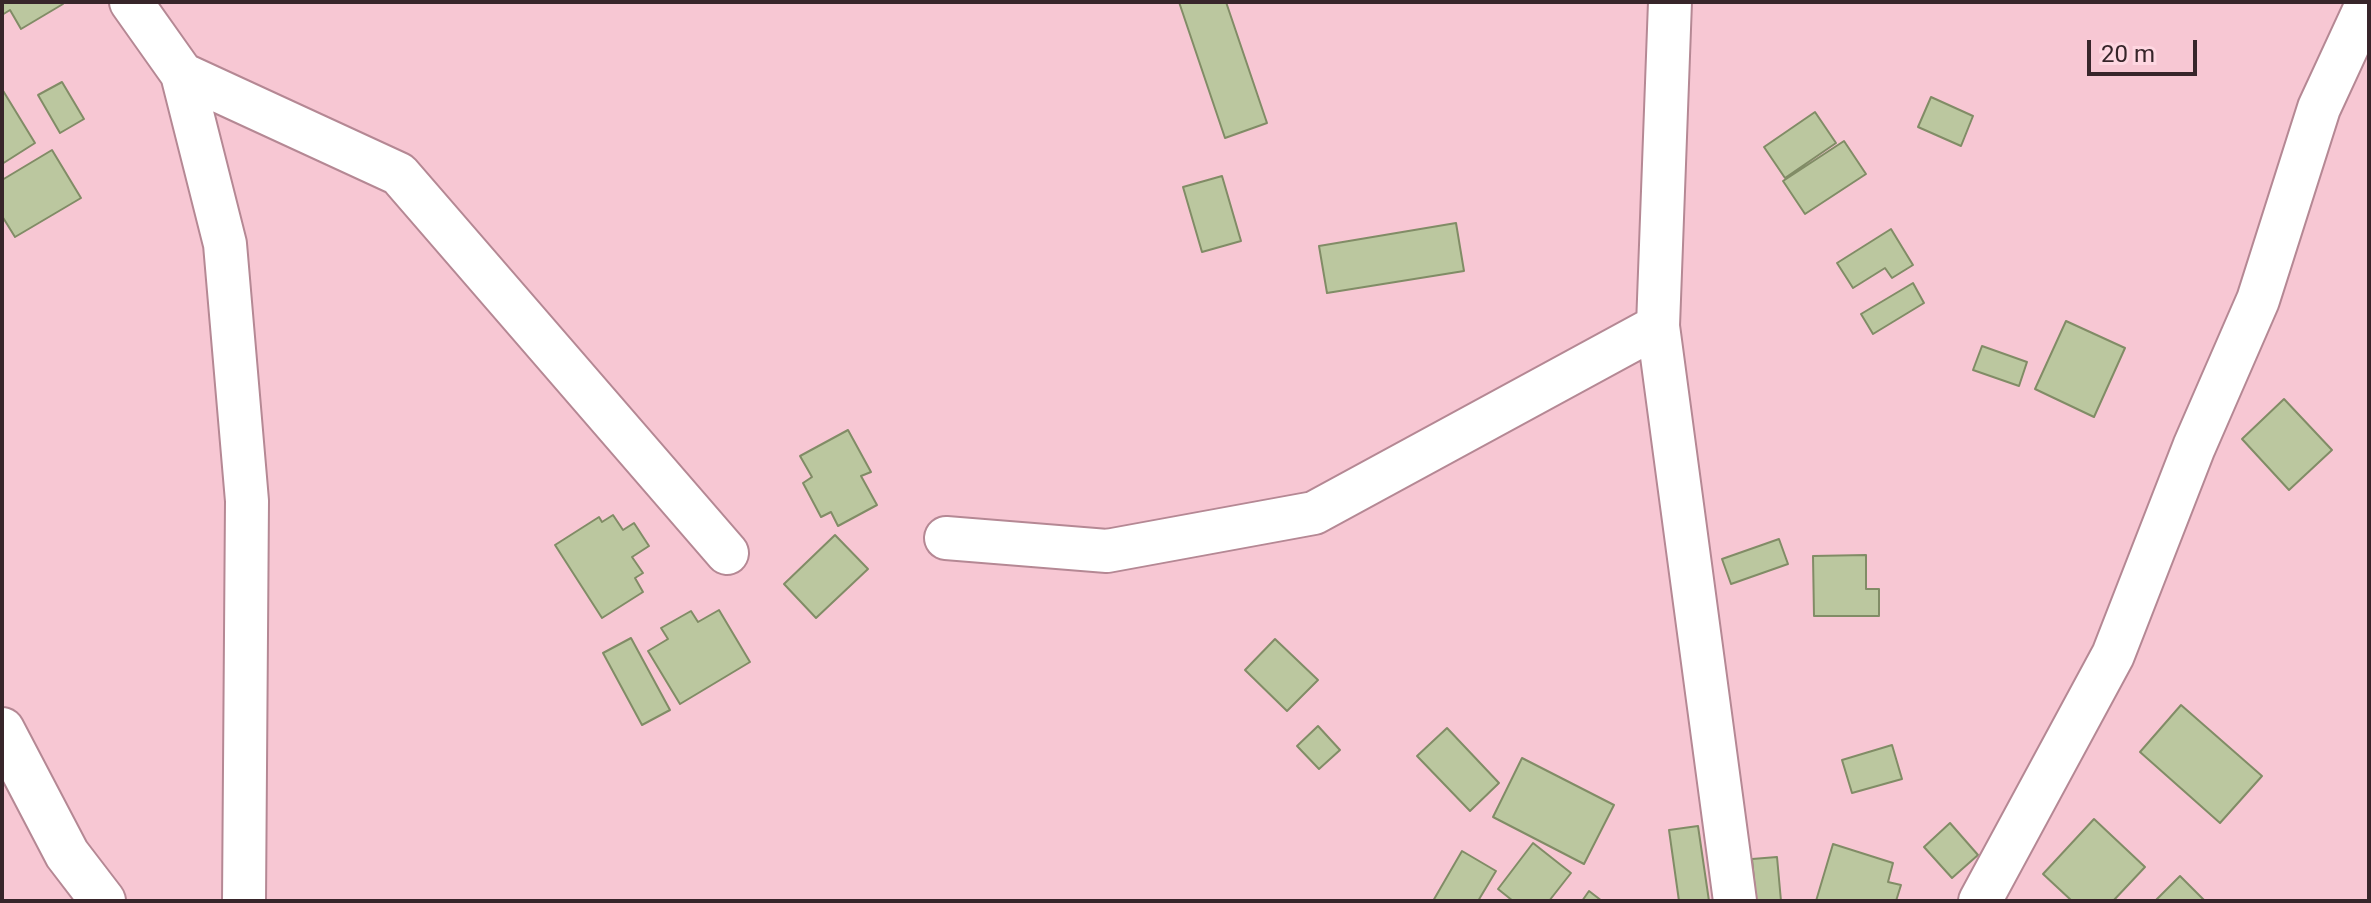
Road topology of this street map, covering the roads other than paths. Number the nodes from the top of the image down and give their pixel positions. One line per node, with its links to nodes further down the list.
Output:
1 (131, 2): 4 (street)
2 (1670, 2): 5 (street)
3 (2368, 2): 12 (street)
4 (182, 74): 7 (street); 10 (street)
5 (1658, 326): 6 (street); 11 (street)
6 (946, 538)
7 (727, 553)
8 (2, 730): 9 (street)
9 (103, 901)
10 (244, 901)
11 (1735, 901)
12 (1980, 901)

